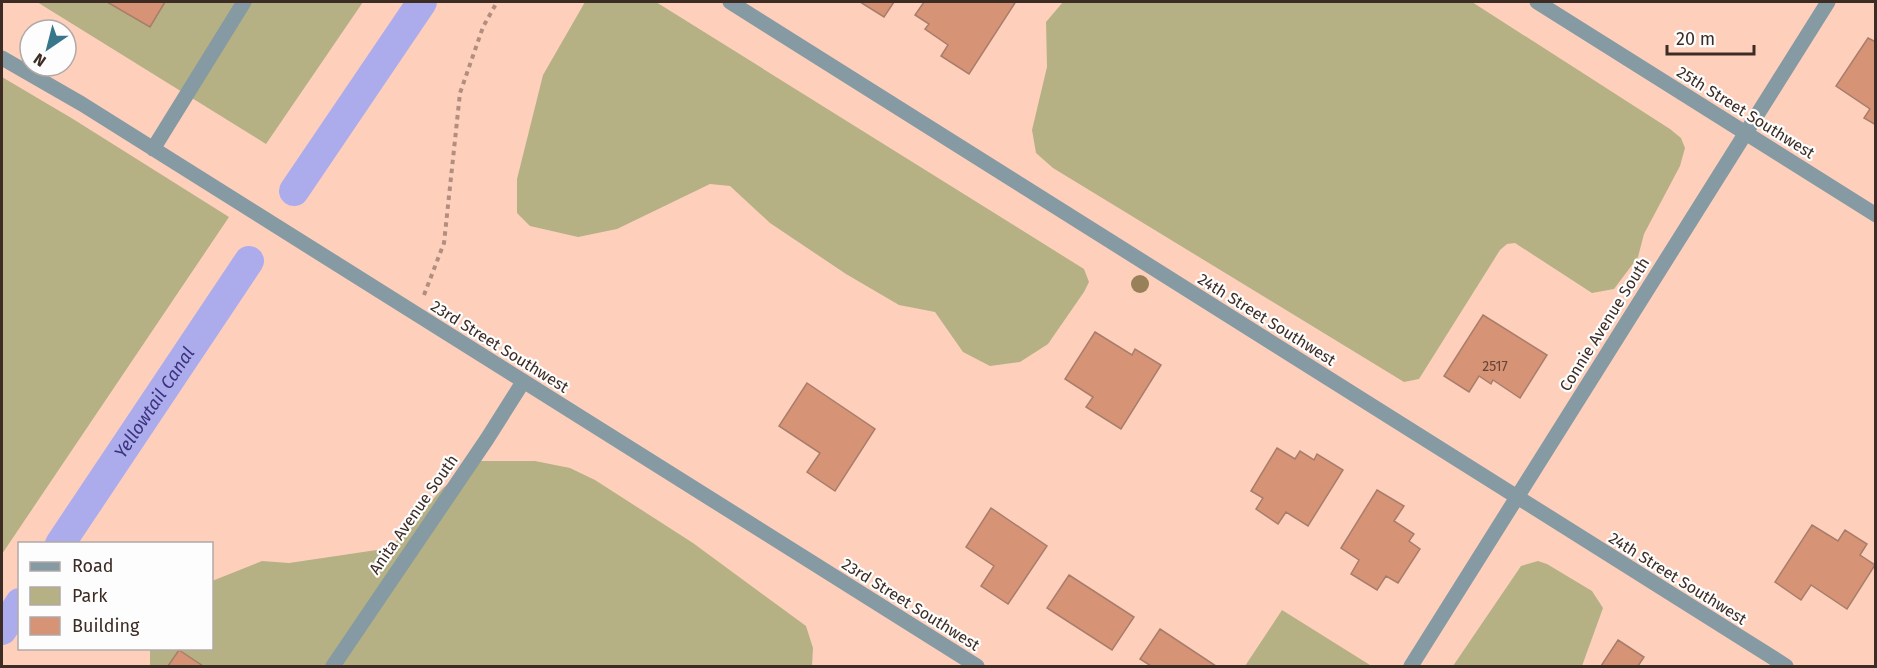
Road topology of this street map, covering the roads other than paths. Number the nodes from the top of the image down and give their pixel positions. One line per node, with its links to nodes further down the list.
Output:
1 (244, 2): 7 (street)
2 (730, 2): 10 (street, 24th Street Southwest)
3 (1537, 2): 6 (street, 25th Street Southwest)
4 (1828, 2): 6 (street, Connie Avenue South)
5 (2, 57): 7 (street, 23rd Street Southwest)
6 (1746, 133): 8 (street, 25th Street Southwest); 10 (street, Connie Avenue South)
7 (153, 148): 9 (street, 23rd Street Southwest)
8 (1875, 214)
9 (523, 382): 11 (street, Anita Avenue South); 12 (street, 23rd Street Southwest)
10 (1517, 498): 13 (street, Connie Avenue South); 14 (street, 24th Street Southwest)
11 (333, 666)
12 (977, 666)
13 (1411, 666)
14 (1786, 666)

